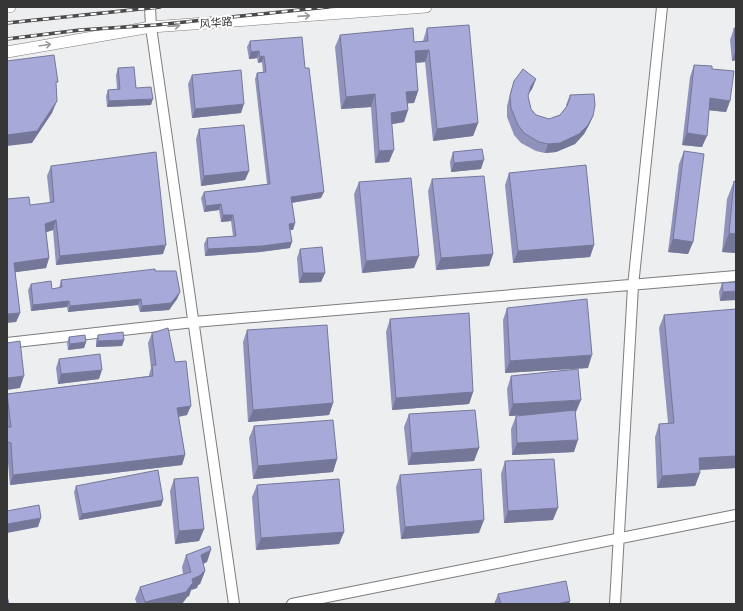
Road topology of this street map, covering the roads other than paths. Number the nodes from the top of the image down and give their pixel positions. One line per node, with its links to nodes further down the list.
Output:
1 (7, 7): 2 (main road)
2 (10, 7)
3 (150, 7): 6 (street)
4 (426, 7): 6 (main road, 风华路, one-way to 4)
5 (662, 7): 9 (street)
6 (151, 28): 7 (main road, 风华路, one-way to 6); 10 (street)
7 (7, 52)
8 (736, 276): 9 (street)
9 (633, 286): 10 (street); 13 (street)
10 (194, 322): 11 (street); 14 (street)
11 (7, 343)
12 (736, 514): 13 (street)
13 (618, 539): 15 (street); 16 (street)
14 (234, 604)
15 (292, 604)
16 (615, 604)

